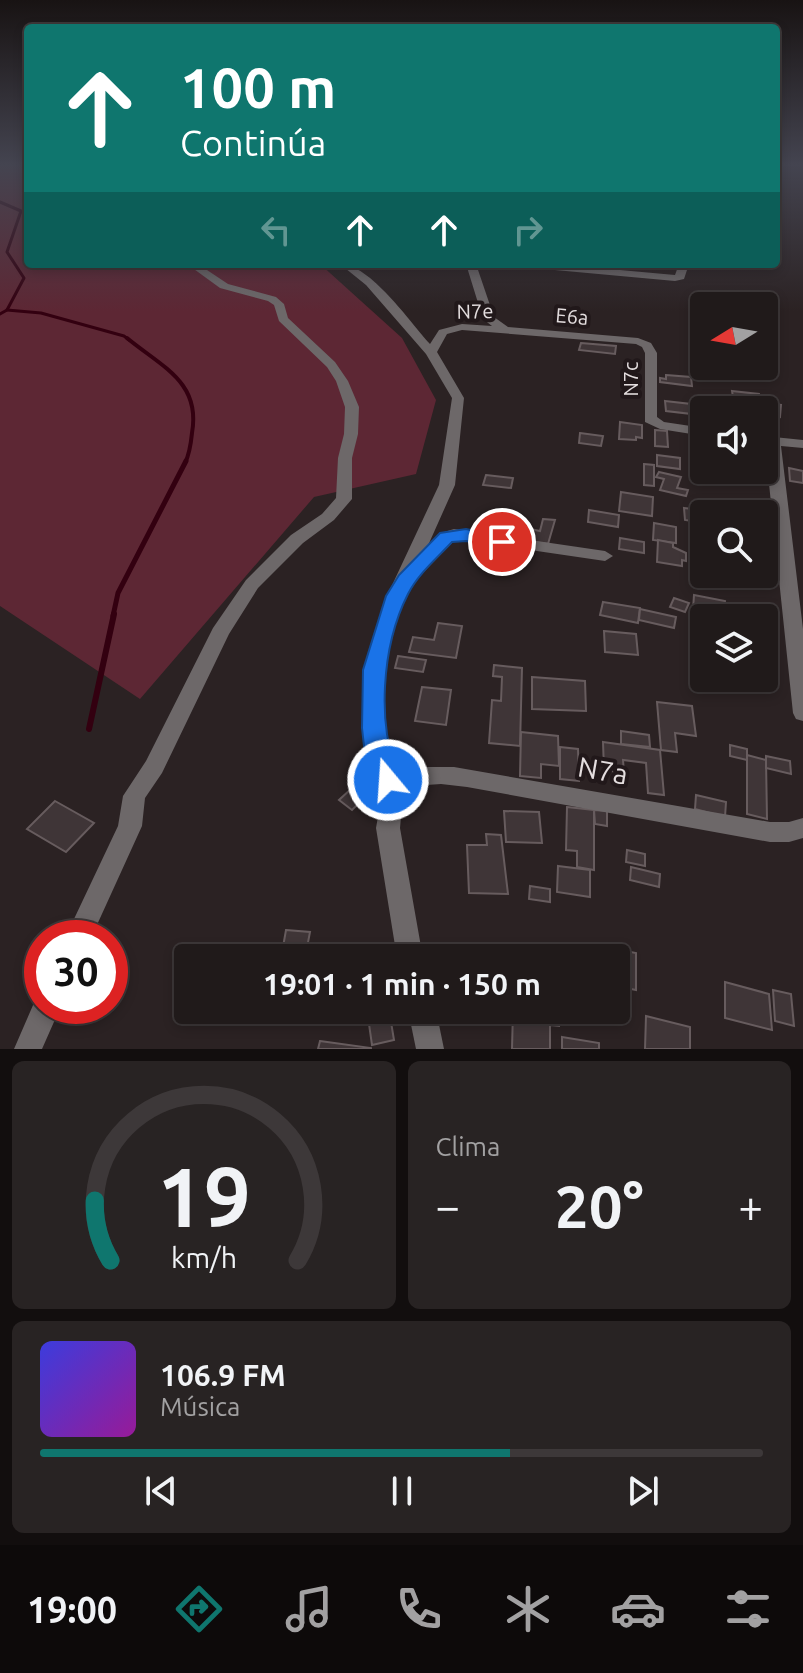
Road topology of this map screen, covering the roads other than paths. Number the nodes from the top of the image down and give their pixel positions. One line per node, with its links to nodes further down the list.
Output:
1 (198, 268): 18 (street)
2 (350, 268): 8 (street)
3 (472, 268): 6 (street, N7e)
4 (566, 268): 5 (street)
5 (683, 268)
6 (504, 329): 7 (street, E6a); 8 (street, N7e)
7 (638, 341): 9 (street, N7c)
8 (431, 352): 14 (street)
9 (690, 429)
10 (778, 442): 11 (street)
11 (803, 444)
12 (774, 484): 15 (street)
13 (605, 556): 14 (street)
14 (406, 580): 16 (street)
15 (803, 713)
16 (395, 787): 17 (street, N7a); 19 (street)
17 (803, 828)
18 (86, 920)
19 (408, 944)
20 (39, 1024): 22 (street)
21 (425, 1024): 23 (street)
22 (28, 1049)
23 (430, 1049)

